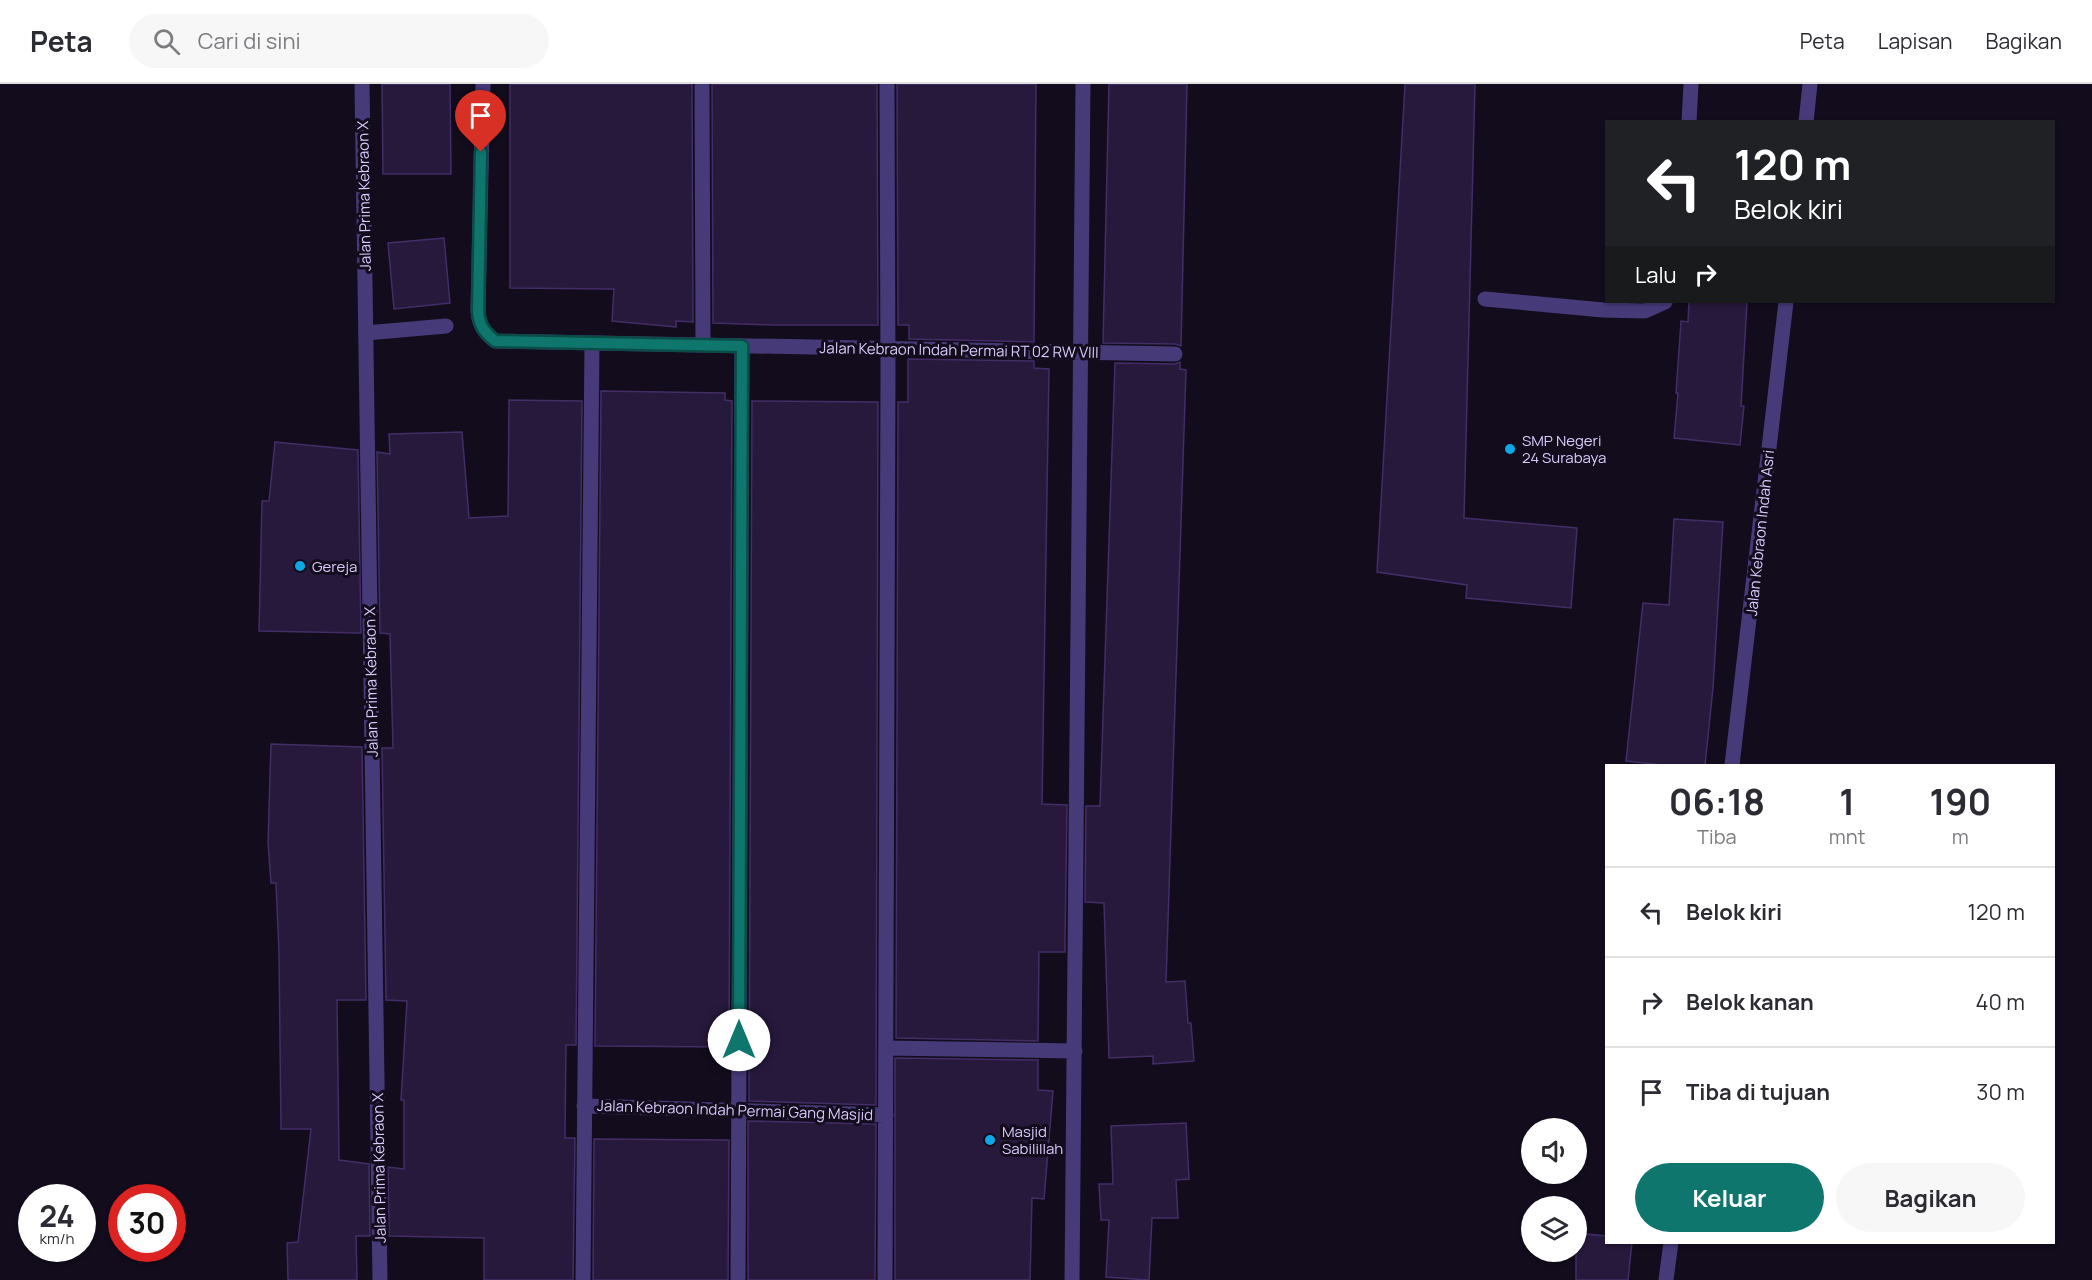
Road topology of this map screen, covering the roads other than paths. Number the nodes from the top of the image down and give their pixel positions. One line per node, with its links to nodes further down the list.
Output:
1 (362, 84): 14 (street, Jalan Prima Kebraon X)
2 (483, 84): 15 (street, Jalan Kebraon Indah Permai RT 02 RW VIII)
3 (702, 84): 16 (street)
4 (887, 84): 18 (street)
5 (1083, 84): 19 (street)
6 (1691, 84): 8 (street)
7 (1810, 84): 9 (street)
8 (1689, 120)
9 (1806, 120)
10 (1485, 298): 11 (street)
11 (1663, 303)
12 (1786, 303): 21 (street, Jalan Kebraon Indah Asri)
13 (446, 326): 14 (street)
14 (366, 333): 28 (street, Jalan Prima Kebraon X)
15 (592, 343): 16 (street, Jalan Kebraon Indah Permai RT 02 RW VIII); 24 (street)
16 (703, 345): 17 (street, Jalan Kebraon Indah Permai RT 02 RW VIII)
17 (742, 346): 18 (street, Jalan Kebraon Indah Permai RT 02 RW VIII); 25 (street)
18 (888, 349): 19 (street, Jalan Kebraon Indah Permai RT 02 RW VIII); 22 (street)
19 (1082, 352): 20 (street, Jalan Kebraon Indah Permai RT 02 RW VIII); 23 (street)
20 (1175, 354)
21 (1732, 764)
22 (886, 1048): 23 (street); 26 (street)
23 (1075, 1051): 32 (street)
24 (584, 1106): 25 (street, Jalan Kebraon Indah Permai Gang Masjid); 29 (street)
25 (739, 1110): 26 (street, Jalan Kebraon Indah Permai Gang Masjid); 30 (street)
26 (886, 1115): 31 (street)
27 (1671, 1244): 33 (street)
28 (380, 1280)
29 (584, 1280)
30 (738, 1280)
31 (885, 1280)
32 (1072, 1280)
33 (1666, 1280)

